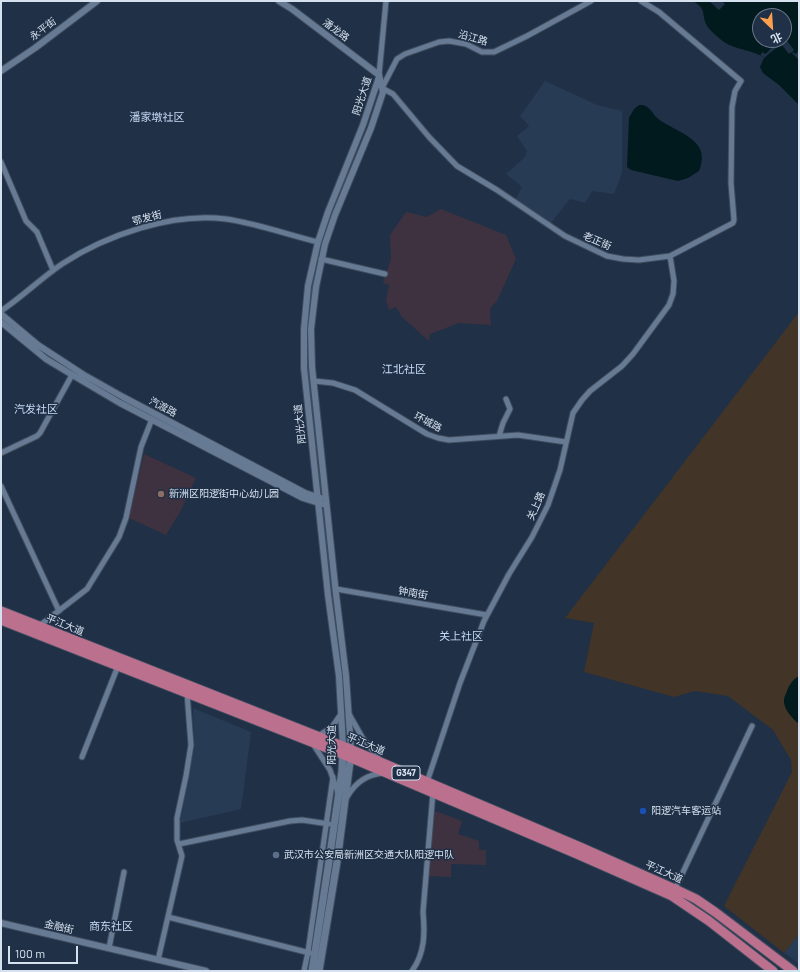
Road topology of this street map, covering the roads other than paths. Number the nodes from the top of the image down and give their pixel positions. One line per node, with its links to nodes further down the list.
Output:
1 (97, 1): 6 (street, 永平街)
2 (279, 1): 7 (street, 潘龙路)
3 (386, 1): 7 (street)
4 (591, 1): 8 (street, 沿江路)
5 (642, 1): 11 (street, 老正街)
6 (1, 71)
7 (379, 75): 8 (street, 阳光大道); 10 (street, 阳光大道)
8 (382, 88): 11 (street, 老正街); 12 (street, 阳光大道)
9 (1, 162): 13 (street)
10 (318, 242): 13 (street, 鄂发街); 25 (street, 阳光大道)
11 (670, 256): 22 (street, 关上路)
12 (321, 259): 14 (street); 18 (street, 阳光大道)
13 (53, 270): 15 (street, 鄂发街)
14 (385, 274)
15 (1, 312): 25 (street, 汽渡路)
16 (1, 322): 17 (street, 汽渡路)
17 (72, 375): 20 (street, 汽渡路); 23 (street)
18 (314, 381): 21 (street, 环城路); 26 (street, 阳光大道)
19 (506, 399): 21 (street)
20 (152, 419): 25 (street, 汽渡路); 29 (street)
21 (499, 436): 22 (street, 环城路)
22 (566, 442): 30 (street, 关上路)
23 (1, 453)
24 (1, 486): 29 (street)
25 (319, 500): 26 (street, 汽渡路); 36 (street, 阳光大道)
26 (327, 503): 27 (street, 阳光大道)
27 (336, 589): 30 (street, 钟南街); 35 (street, 阳光大道)
28 (1, 611): 32 (highway, 平江大道 / G347)
29 (59, 612): 32 (street)
30 (487, 615): 43 (street, 关上路)
31 (1, 620): 33 (highway, 平江大道 / G347)
32 (39, 626): 38 (highway, 平江大道 / G347)
33 (118, 666): 34 (highway, 平江大道 / G347); 40 (street)
34 (187, 693): 38 (highway, 平江大道 / G347); 48 (street)
35 (349, 713): 39 (street, 阳光大道); 41 (street)
36 (341, 714): 38 (street); 39 (street, 阳光大道)
37 (752, 726): 50 (street)
38 (314, 739): 39 (highway, 平江大道 / G347); 42 (street)
39 (347, 752): 41 (highway, 平江大道 / G347); 45 (main road, 阳光大道); 46 (main road, 阳光大道)
40 (82, 757)
41 (385, 768): 43 (highway, 平江大道 / G347); 44 (highway, 平江大道 / G347); 46 (street)
42 (333, 777): 45 (street); 47 (street)
43 (427, 782): 50 (highway, 平江大道 / G347)
44 (432, 792): 60 (street); 61 (highway, 平江大道 / G347)
45 (338, 794): 47 (main road, 阳光大道)
46 (345, 800): 59 (main road, 阳光大道)
47 (330, 824): 48 (street); 54 (main road, 阳光大道)
48 (178, 844): 51 (street)
49 (124, 872): 53 (street)
50 (675, 889): 62 (highway, 平江大道 / G347)
51 (168, 918): 54 (street); 55 (street)
52 (1, 923): 53 (street, 金融街)
53 (109, 948): 55 (street, 金融街)
54 (312, 953): 57 (street); 58 (main road, 阳光大道)
55 (158, 960): 56 (street, 金融街)
56 (206, 971)
57 (304, 971)
58 (312, 971)
59 (319, 971)
60 (412, 971)
61 (772, 971)
62 (793, 971)

